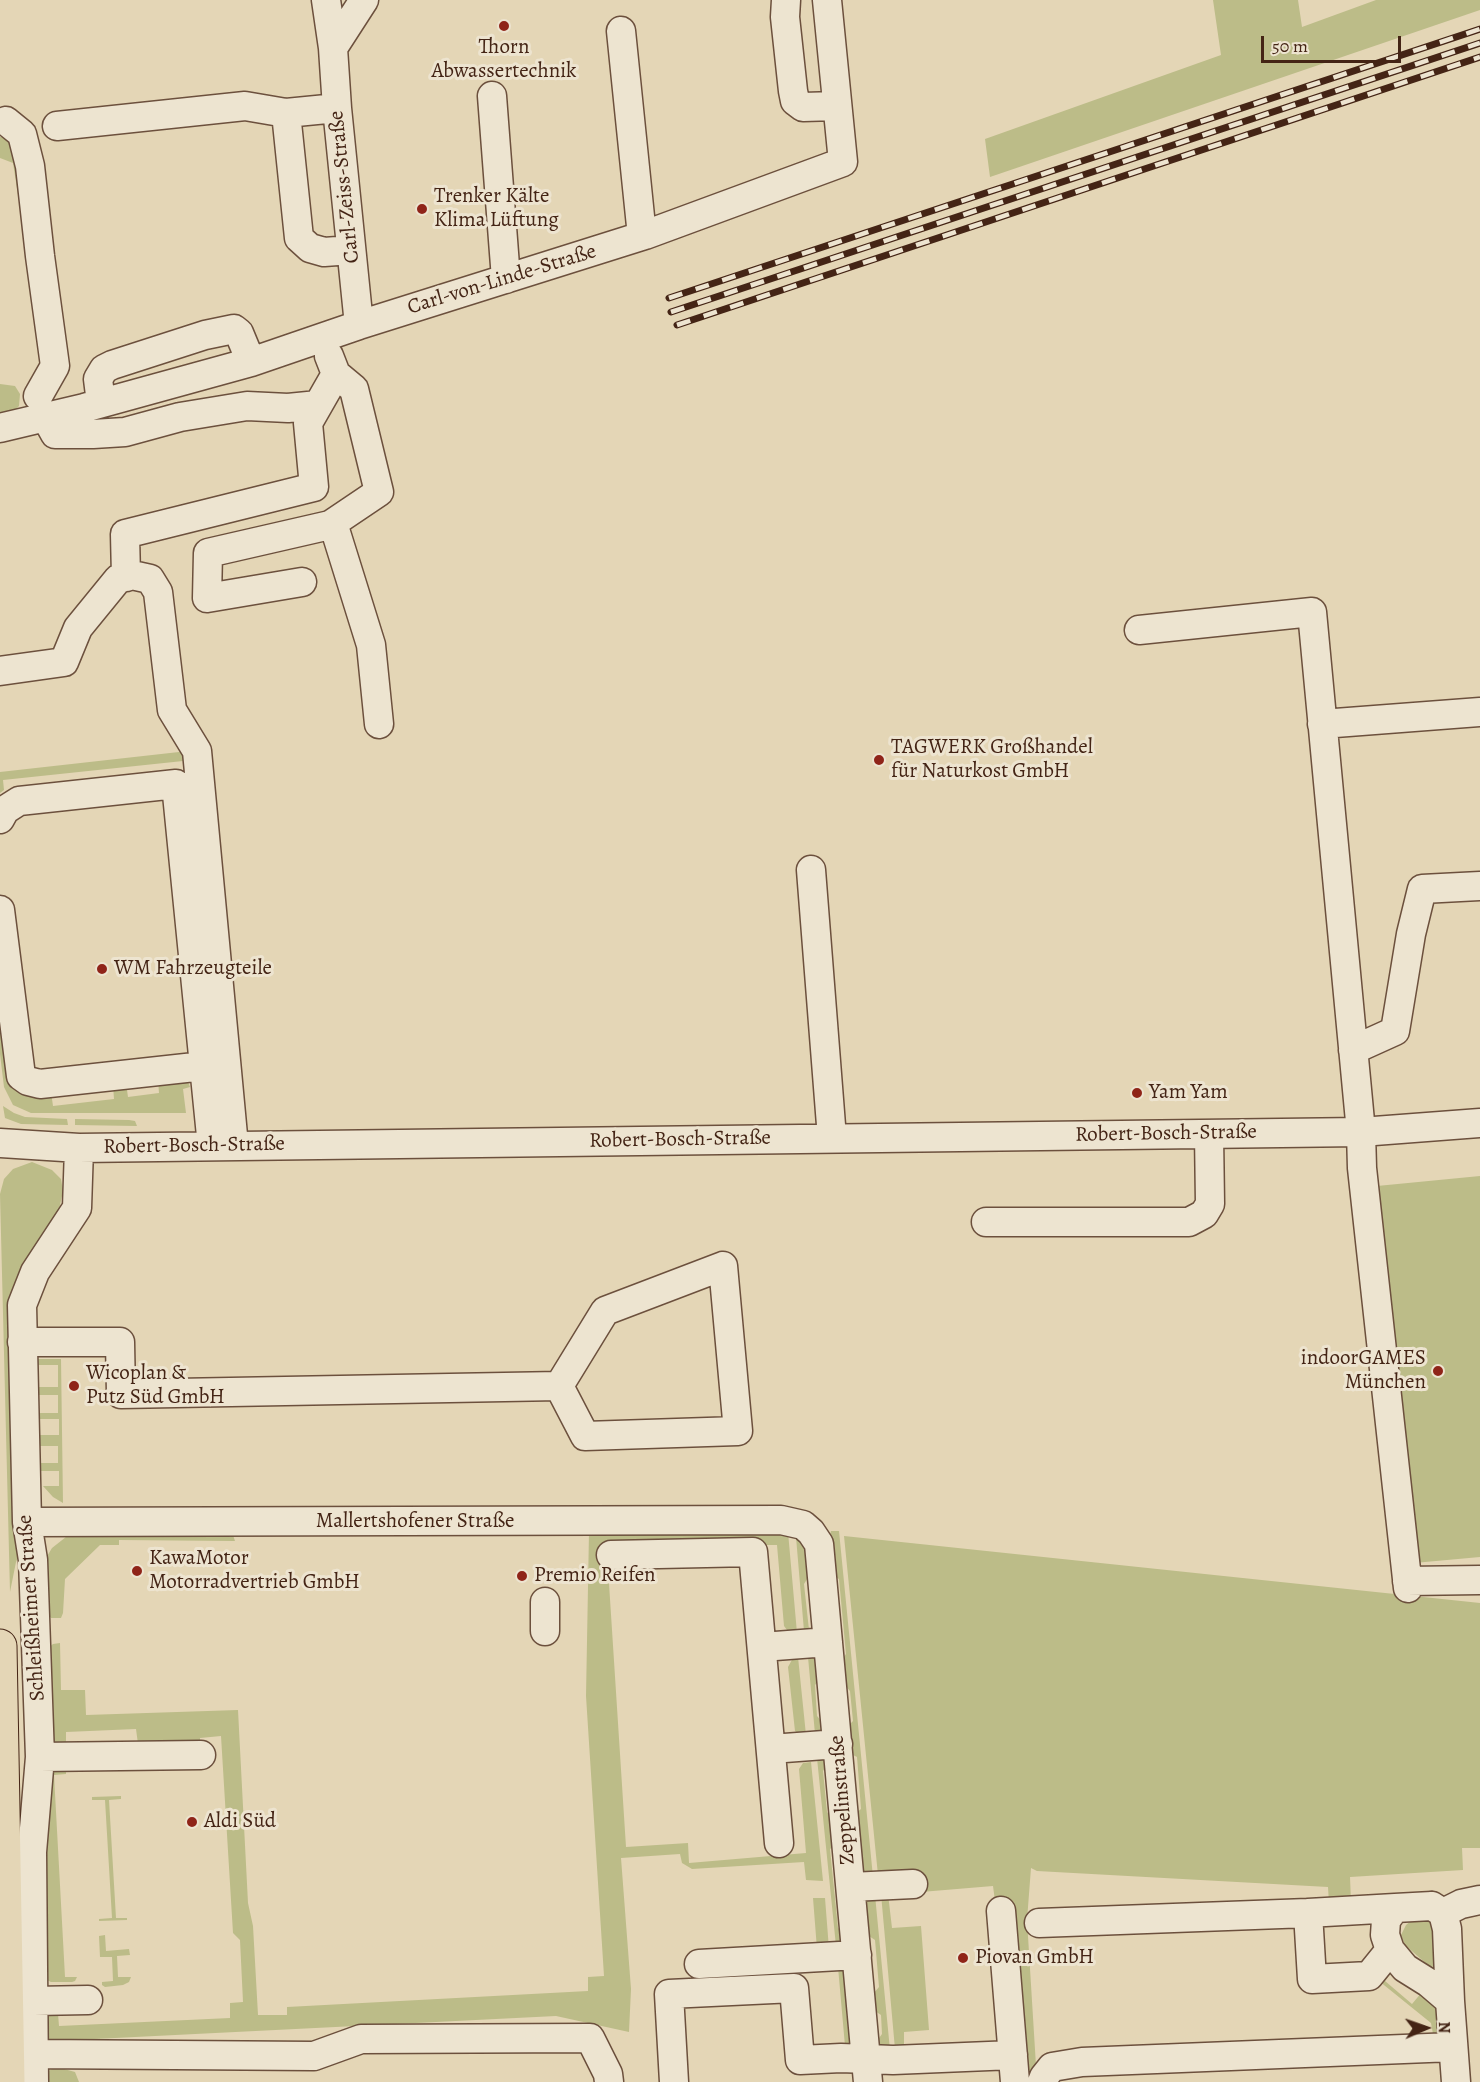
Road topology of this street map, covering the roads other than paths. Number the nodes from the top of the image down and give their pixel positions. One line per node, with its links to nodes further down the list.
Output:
1 (326, 0): 6 (street, Carl-Zeiss-Straße)
2 (364, 0): 6 (street)
3 (786, 0): 8 (street)
4 (827, 0): 8 (street, Carl-von-Linde-Straße)
5 (621, 31): 13 (street)
6 (333, 48): 9 (street, Carl-Zeiss-Straße)
7 (492, 96): 15 (street)
8 (837, 106): 13 (street, Carl-von-Linde-Straße)
9 (337, 108): 10 (street); 14 (street, Carl-Zeiss-Straße)
10 (286, 113): 12 (street); 14 (street)
11 (6, 121): 22 (street)
12 (57, 126)
13 (642, 236): 15 (street, Carl-von-Linde-Straße)
14 (351, 250): 16 (street, Carl-Zeiss-Straße)
15 (506, 279): 16 (street, Carl-von-Linde-Straße)
16 (359, 325): 17 (street, Carl-von-Linde-Straße)
17 (321, 338): 18 (street, Carl-von-Linde-Straße); 19 (street)
18 (251, 362): 20 (street, Carl-von-Linde-Straße); 20 (street)
19 (336, 374): 21 (street); 24 (street)
20 (101, 403): 22 (street, Carl-von-Linde-Straße)
21 (318, 405): 22 (street); 25 (street)
22 (41, 406): 23 (street, Carl-von-Linde-Straße)
23 (0, 428)
24 (333, 523): 26 (street); 30 (street)
25 (126, 577): 28 (street); 43 (street)
26 (302, 582)
27 (1139, 630): 31 (street)
28 (0, 671)
29 (1480, 712): 31 (street)
30 (379, 724)
31 (1322, 724): 36 (street)
32 (0, 819): 37 (street)
33 (811, 870): 41 (street)
34 (1480, 886): 36 (street)
35 (0, 910): 37 (street)
36 (1353, 1050): 39 (street)
37 (204, 1066): 43 (street)
38 (1480, 1123): 39 (street, Robert-Bosch-Straße)
39 (1361, 1132): 40 (street, Robert-Bosch-Straße); 51 (street)
40 (1209, 1134): 41 (street, Robert-Bosch-Straße); 45 (street)
41 (832, 1138): 43 (street, Robert-Bosch-Straße)
42 (0, 1143): 44 (street, Robert-Bosch-Straße)
43 (223, 1146): 44 (street, Robert-Bosch-Straße)
44 (79, 1148): 46 (street, Schleißheimer Straße)
45 (986, 1222)
46 (22, 1342): 47 (street); 48 (street, Schleißheimer Straße)
47 (559, 1386): 47 (street)
48 (27, 1522): 49 (street, Mallertshofener Straße); 60 (street, Schleißheimer Straße)
49 (803, 1525): 54 (street, Zeppelinstraße)
50 (611, 1555): 56 (street)
51 (1480, 1580)
52 (544, 1602): 53 (street)
53 (545, 1631)
54 (828, 1642): 56 (street); 57 (street, Zeppelinstraße)
55 (0, 1646): 81 (main road, Schleißheimer Straße)
56 (762, 1647): 58 (street)
57 (838, 1744): 58 (street); 63 (street, Zeppelinstraße)
58 (771, 1749): 61 (street)
59 (201, 1755): 60 (street)
60 (40, 1757): 74 (street, Schleißheimer Straße)
61 (779, 1843)
62 (913, 1884): 63 (street)
63 (851, 1887): 71 (street, Zeppelinstraße)
64 (1480, 1900): 68 (street)
65 (1395, 1908): 67 (street); 68 (street); 70 (street)
66 (1001, 1911): 78 (street)
67 (1308, 1913): 69 (street); 70 (street)
68 (1443, 1913): 75 (street)
69 (1039, 1923)
70 (1390, 1950): 75 (street)
71 (857, 1955): 72 (street); 79 (street, Zeppelinstraße)
72 (699, 1964)
73 (88, 2000): 74 (street)
74 (34, 2001): 77 (street, Schleißheimer Straße)
75 (1450, 2001): 76 (street)
76 (1453, 2047): 84 (street); 85 (street)
77 (34, 2068): 82 (street)
78 (1014, 2069): 80 (street)
79 (868, 2071): 80 (street); 83 (street)
80 (926, 2071)
81 (8, 2082)
82 (609, 2082)
83 (674, 2082)
84 (1042, 2082)
85 (1456, 2082)

